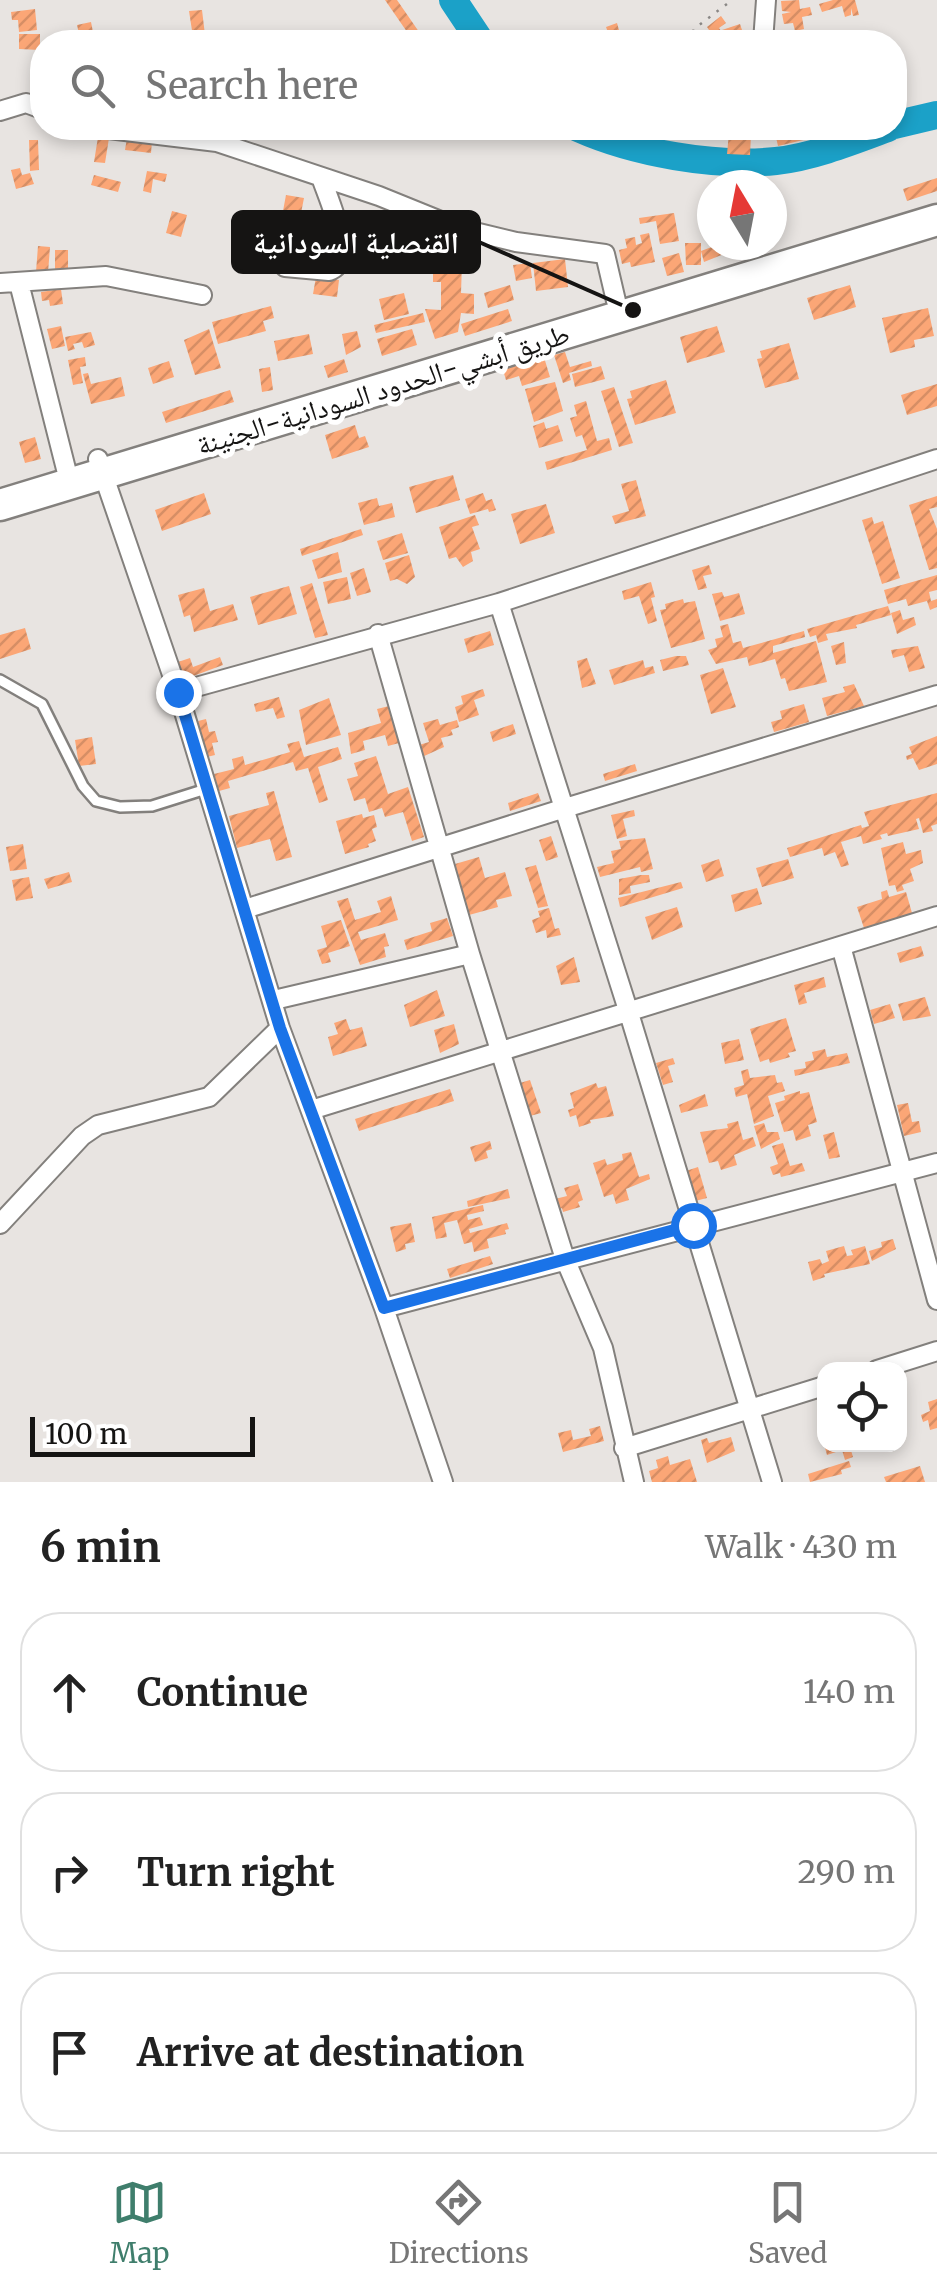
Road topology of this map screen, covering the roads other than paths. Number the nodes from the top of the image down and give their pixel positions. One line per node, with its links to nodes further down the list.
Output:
1 (766, 0): 2 (street)
2 (765, 30)
3 (30, 105): 4 (street)
4 (0, 111)
5 (234, 140): 6 (street)
6 (321, 177): 9 (street); 12 (street)
7 (937, 205): 12 (highway)
8 (937, 220): 13 (highway, طريق أبشي-الحدود السودانية-الجنينة)
9 (285, 267)
10 (10, 283): 11 (street); 16 (street)
11 (202, 295)
12 (616, 302): 13 (highway)
13 (461, 357): 15 (highway, طريق أبشي-الحدود السودانية-الجنينة)
14 (937, 460): 19 (street)
15 (100, 466): 16 (highway); 18 (highway, طريق أبشي-الحدود السودانية-الجنينة); 22 (street)
16 (66, 468): 17 (highway)
17 (0, 489)
18 (0, 505)
19 (499, 602): 20 (street); 25 (street)
20 (378, 634): 22 (street); 26 (street)
21 (0, 680): 24 (lane)
22 (178, 692): 24 (street)
23 (937, 695): 25 (street)
24 (206, 790): 27 (street)
25 (565, 808): 26 (street); 32 (street)
26 (440, 848): 27 (street); 30 (street)
27 (245, 910): 31 (street)
28 (937, 916): 29 (street)
29 (841, 946): 32 (street); 37 (street)
30 (470, 954): 31 (street); 34 (street)
31 (274, 1000): 33 (street)
32 (628, 1010): 34 (street); 39 (street)
33 (280, 1028): 35 (street); 38 (street)
34 (502, 1050): 35 (street); 40 (street)
35 (311, 1110): 42 (street)
36 (937, 1163): 37 (street)
37 (900, 1173): 39 (street); 41 (street)
38 (0, 1224)
39 (693, 1225): 40 (street); 46 (street)
40 (565, 1259): 42 (street); 47 (street)
41 (937, 1300)
42 (384, 1308): 48 (street)
43 (937, 1351): 44 (street)
44 (902, 1362)
45 (817, 1388): 46 (street)
46 (750, 1409): 47 (street); 50 (street)
47 (624, 1448): 49 (street)
48 (443, 1482)
49 (634, 1482)
50 (772, 1482)

